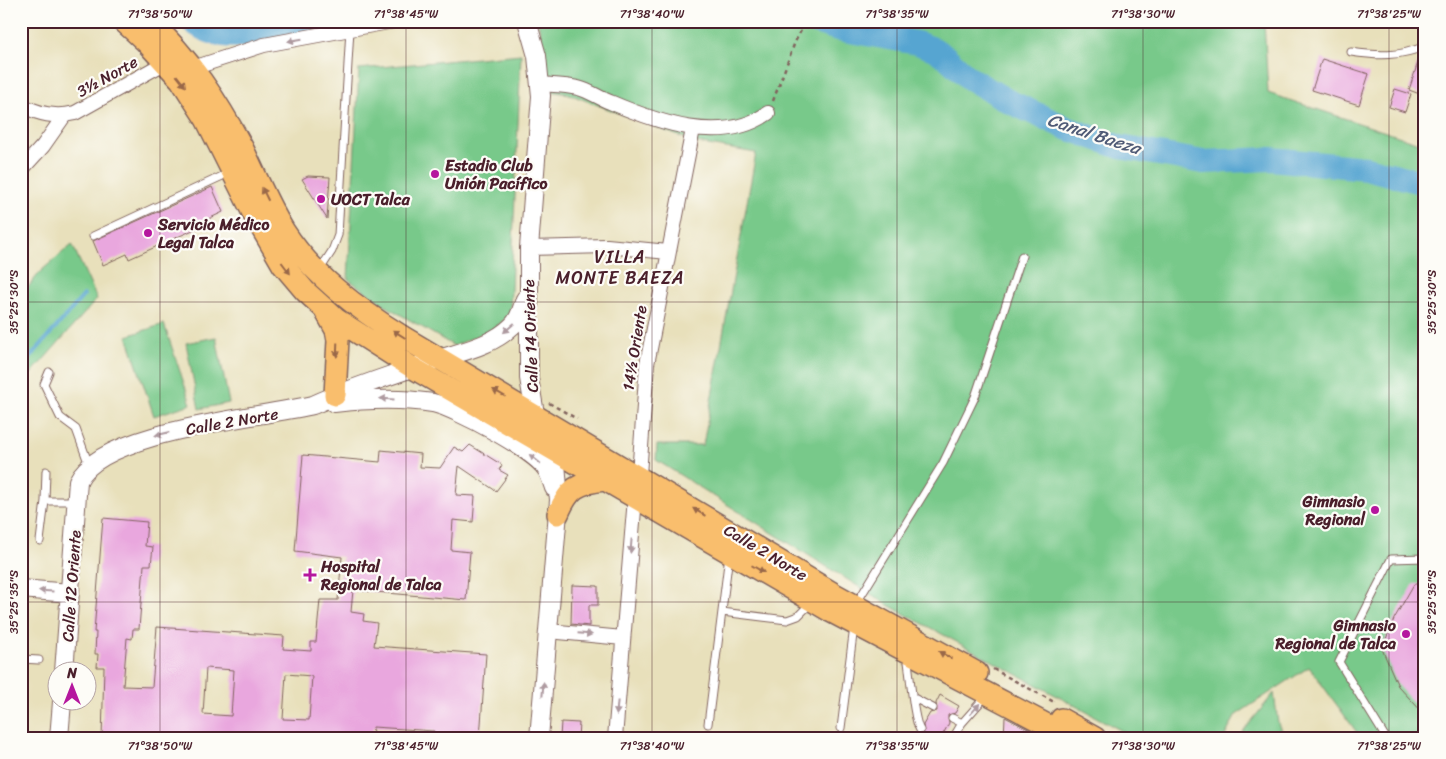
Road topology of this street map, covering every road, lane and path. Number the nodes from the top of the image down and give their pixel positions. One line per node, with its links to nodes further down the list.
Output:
1 (123, 21): 9 (main road)
2 (148, 21): 10 (main road)
3 (394, 21): 6 (street)
4 (527, 21): 11 (street, Calle 14 Oriente)
5 (806, 21): 13 (path)
6 (350, 29): 10 (street, one-way to 10); 22 (lane)
7 (1425, 46): 8 (lane)
8 (1351, 52)
9 (166, 62): 14 (street, 3½ Norte); 17 (main road, one-way to 17)
10 (193, 68): 22 (main road, one-way to 10)
11 (540, 84): 15 (street); 19 (street, Calle 14 Oriente)
12 (21, 105): 14 (street)
13 (768, 113): 15 (street)
14 (64, 116): 16 (street)
15 (692, 134): 20 (street, 14½ Oriente)
16 (21, 170)
17 (233, 171): 18 (lane); 24 (main road, one-way to 24)
18 (93, 236)
19 (529, 248): 20 (street); 23 (street, Calle 14 Oriente)
20 (668, 252): 34 (street, 14½ Oriente)
21 (1022, 256): 47 (lane)
22 (318, 272): 25 (main road, one-way to 22)
23 (528, 284): 25 (street, Calle 2 Norte, one-way to 25); 30 (street, Calle 14 Oriente)
24 (323, 308): 26 (main road); 28 (main road, one-way to 28)
25 (441, 358): 26 (street, Calle 2 Norte); 30 (main road, Calle 2 Norte, one-way to 25)
26 (413, 368): 28 (street, Calle 2 Norte); 31 (main road, Calle 2 Norte)
27 (49, 372): 32 (lane)
28 (334, 395): 29 (street, Calle 2 Norte)
29 (313, 405): 32 (street, Calle 2 Norte, one-way to 32); 39 (street, one-way to 29)
30 (535, 414): 31 (street, Calle 14 Oriente); 34 (main road, Calle 2 Norte)
31 (552, 449): 35 (main road, Calle 2 Norte); 39 (street, Calle 14 Oriente)
32 (90, 465): 38 (street)
33 (46, 471): 37 (lane)
34 (639, 475): 47 (main road, Calle 2 Norte, one-way to 34)
35 (606, 480): 36 (main road, Calle 2 Norte); 39 (main road)
36 (635, 498): 41 (main road, Calle 2 Norte); 49 (street, one-way to 49)
37 (45, 501): 38 (lane); 40 (lane)
38 (77, 501): 44 (street, Calle 12 Oriente)
39 (558, 507): 48 (street, Calle 14 Oriente)
40 (40, 541)
41 (729, 552): 45 (main road, Calle 2 Norte, one-way to 45); 46 (lane)
42 (1425, 558): 69 (lane)
43 (21, 589): 44 (street, one-way to 43)
44 (70, 593): 53 (street, Calle 12 Oriente)
45 (813, 601): 46 (lane); 47 (main road, Calle 2 Norte)
46 (722, 612): 60 (lane)
47 (855, 615): 50 (main road, Calle 2 Norte); 61 (lane); 68 (main road, Calle 2 Norte, one-way to 47)
48 (548, 631): 49 (street, one-way to 49); 64 (street, Calle 14 Oriente, one-way to 48)
49 (623, 638): 65 (street, one-way to 65)
50 (907, 652): 54 (main road, Calle 2 Norte); 55 (lane)
51 (21, 659): 52 (lane)
52 (40, 660)
53 (65, 662)
54 (988, 694): 59 (lane, one-way to 54); 67 (main road, Calle 2 Norte)
55 (914, 698): 56 (lane); 62 (lane)
56 (933, 708)
57 (61, 712): 63 (street)
58 (952, 718): 59 (lane)
59 (962, 723): 66 (lane)
60 (708, 724)
61 (842, 728)
62 (920, 730)
63 (59, 738)
64 (539, 738)
65 (615, 738)
66 (953, 738)
67 (1072, 738)
68 (1096, 738)
69 (1386, 738)

